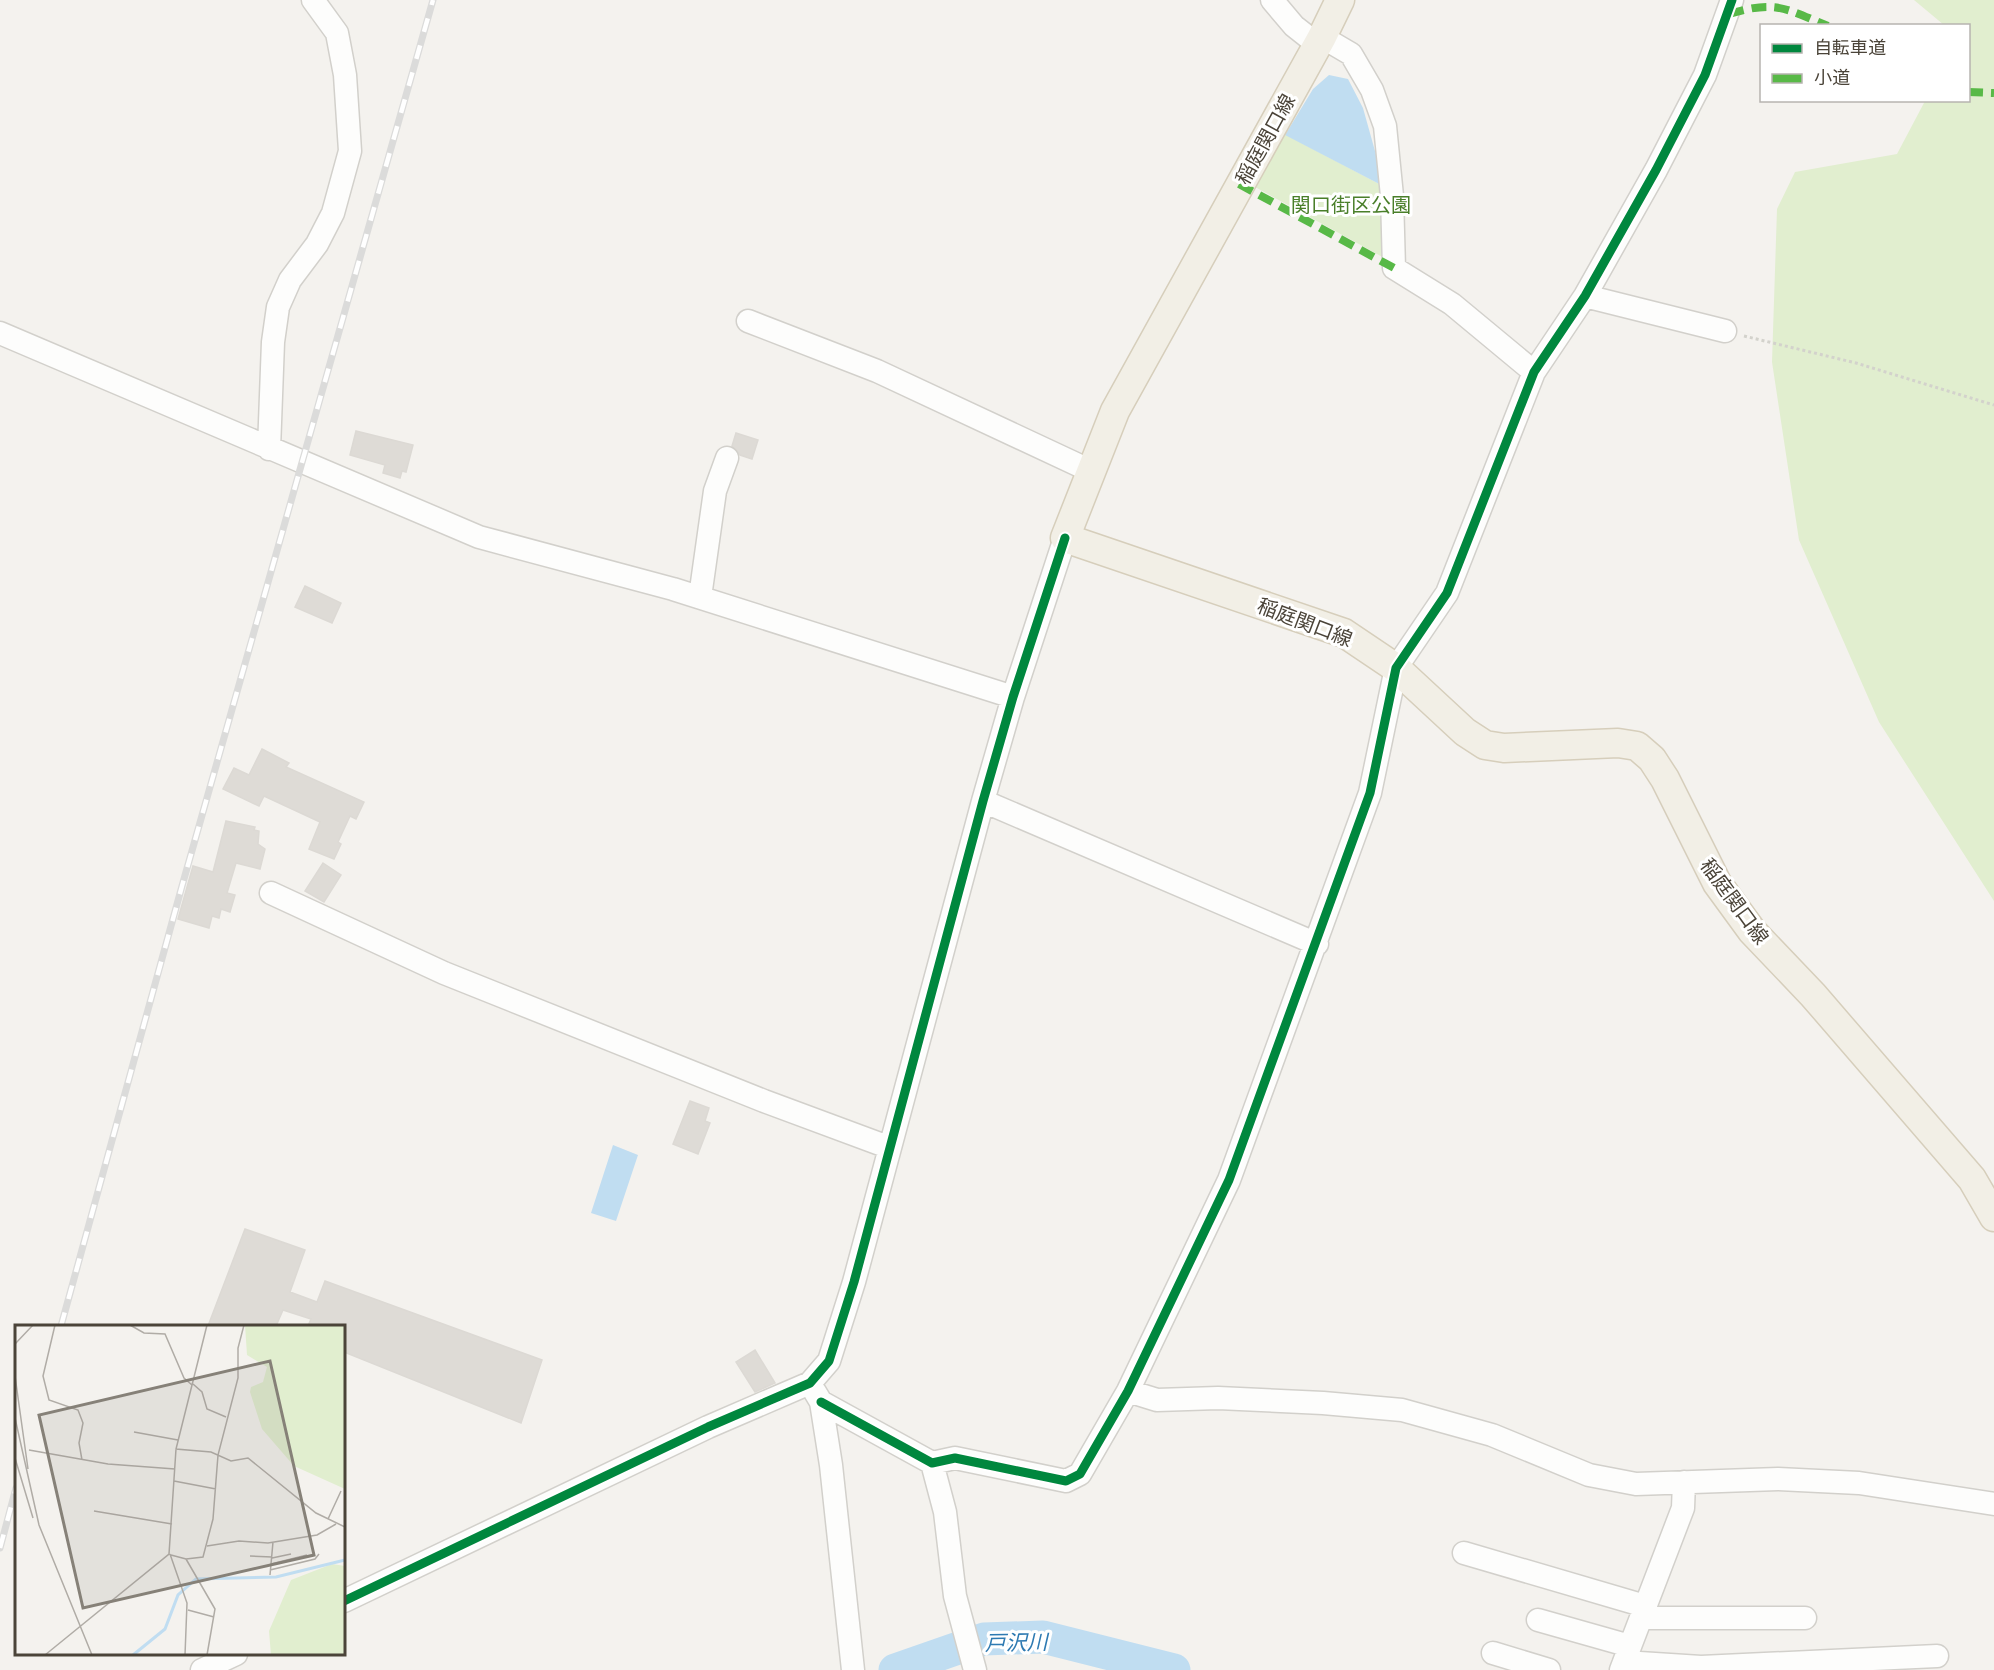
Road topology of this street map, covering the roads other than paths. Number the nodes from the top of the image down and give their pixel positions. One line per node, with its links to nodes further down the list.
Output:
1 (313, 0): 11 (street)
2 (1272, 0): 5 (street)
3 (1340, 0): 5 (main road, 稲庭関口線)
4 (1732, 0): 6 (street)
5 (1320, 41): 10 (street); 13 (main road, 稲庭関口線)
6 (1585, 296): 8 (street); 10 (street)
7 (748, 321): 13 (street)
8 (1725, 331)
9 (0, 333): 11 (street)
10 (1534, 372): 16 (street)
11 (269, 449): 15 (street)
12 (727, 458): 15 (street)
13 (1090, 471): 14 (main road, 稲庭関口線)
14 (1065, 538): 16 (main road, 稲庭関口線); 17 (street)
15 (700, 597): 17 (street)
16 (1396, 668): 20 (street); 22 (main road, 稲庭関口線)
17 (1013, 697): 18 (street)
18 (983, 801): 20 (street); 21 (street)
19 (271, 893): 21 (street)
20 (1317, 944): 23 (street)
21 (888, 1148): 24 (street)
22 (1994, 1217)
23 (1128, 1391): 25 (street); 26 (street)
24 (816, 1393): 25 (street); 29 (street); 38 (street)
25 (932, 1462): 39 (street)
26 (1684, 1482): 27 (street); 30 (street)
27 (1994, 1504)
28 (1464, 1553): 30 (street)
29 (345, 1601)
30 (1643, 1612): 31 (street); 36 (street)
31 (1805, 1618)
32 (1538, 1620): 36 (street)
33 (1493, 1653): 40 (street)
34 (232, 1655): 37 (street)
35 (1937, 1656): 36 (street)
36 (1625, 1659)
37 (202, 1670)
38 (853, 1670)
39 (975, 1670)
40 (1549, 1670)

